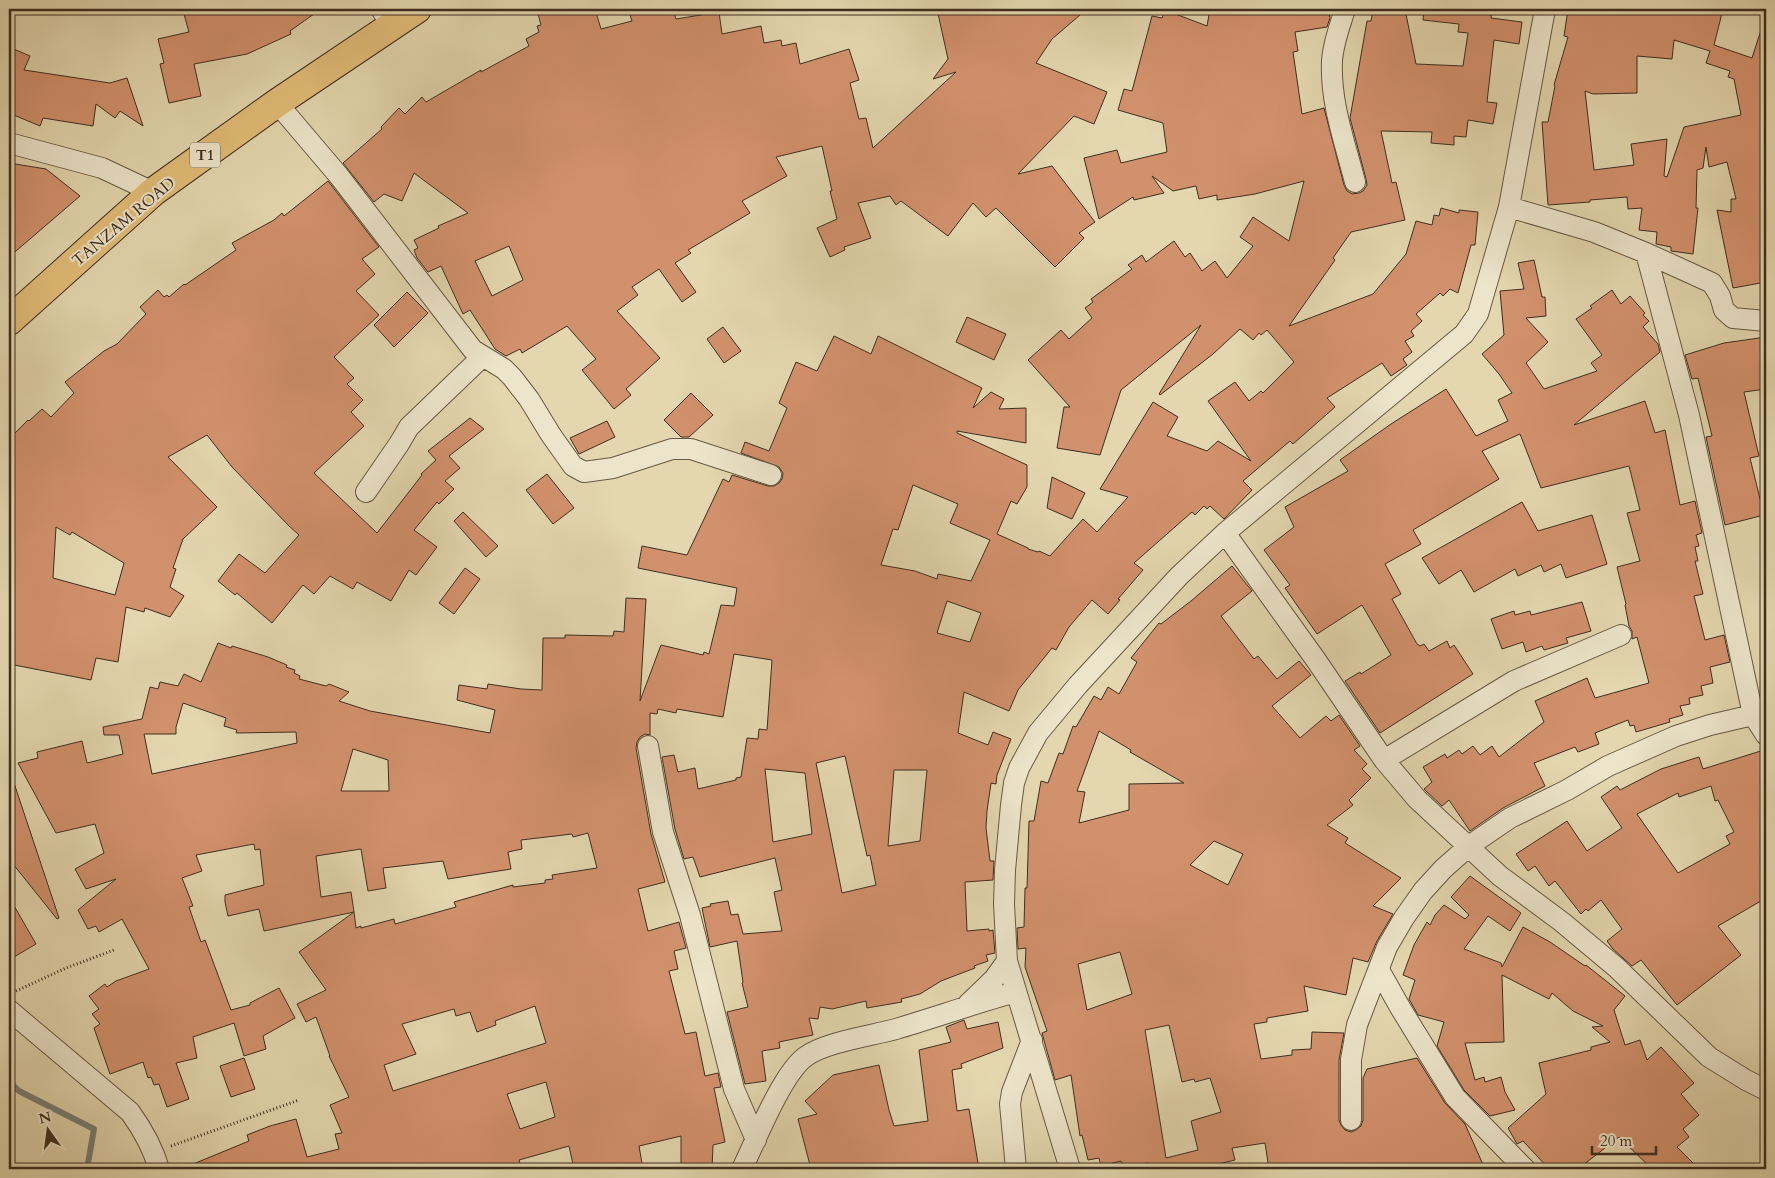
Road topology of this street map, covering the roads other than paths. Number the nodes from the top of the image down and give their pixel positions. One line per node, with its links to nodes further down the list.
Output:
1 (417, 9): 4 (highway, TANZAM ROAD / T1)
2 (1345, 9): 7 (street)
3 (1545, 9): 9 (street)
4 (386, 17): 5 (highway, TANZAM ROAD / T1)
5 (278, 103): 8 (highway, TANZAM ROAD / T1); 13 (street)
6 (9, 143): 8 (street)
7 (1355, 182)
8 (153, 192): 11 (highway, TANZAM ROAD / T1)
9 (1509, 207): 10 (street); 16 (street)
10 (1646, 253): 12 (street); 18 (street)
11 (9, 321)
12 (1766, 321)
13 (482, 357): 14 (street); 15 (street)
14 (771, 475)
15 (366, 492)
16 (1225, 533): 21 (street); 23 (street)
17 (1622, 635): 21 (street)
18 (1760, 716): 19 (street); 22 (street)
19 (1766, 735)
20 (648, 746): 31 (street)
21 (1384, 760): 22 (street)
22 (1469, 846): 24 (street); 29 (street)
23 (1007, 961): 25 (street); 26 (street)
24 (1379, 970): 30 (street); 36 (street)
25 (1016, 992): 26 (street); 28 (street)
26 (966, 1006): 31 (street)
27 (9, 1010): 32 (street)
28 (1032, 1040): 34 (street); 35 (street)
29 (1766, 1090)
30 (1352, 1120)
31 (756, 1140): 33 (street)
32 (157, 1160)
33 (742, 1169)
34 (1016, 1169)
35 (1070, 1169)
36 (1525, 1169)

